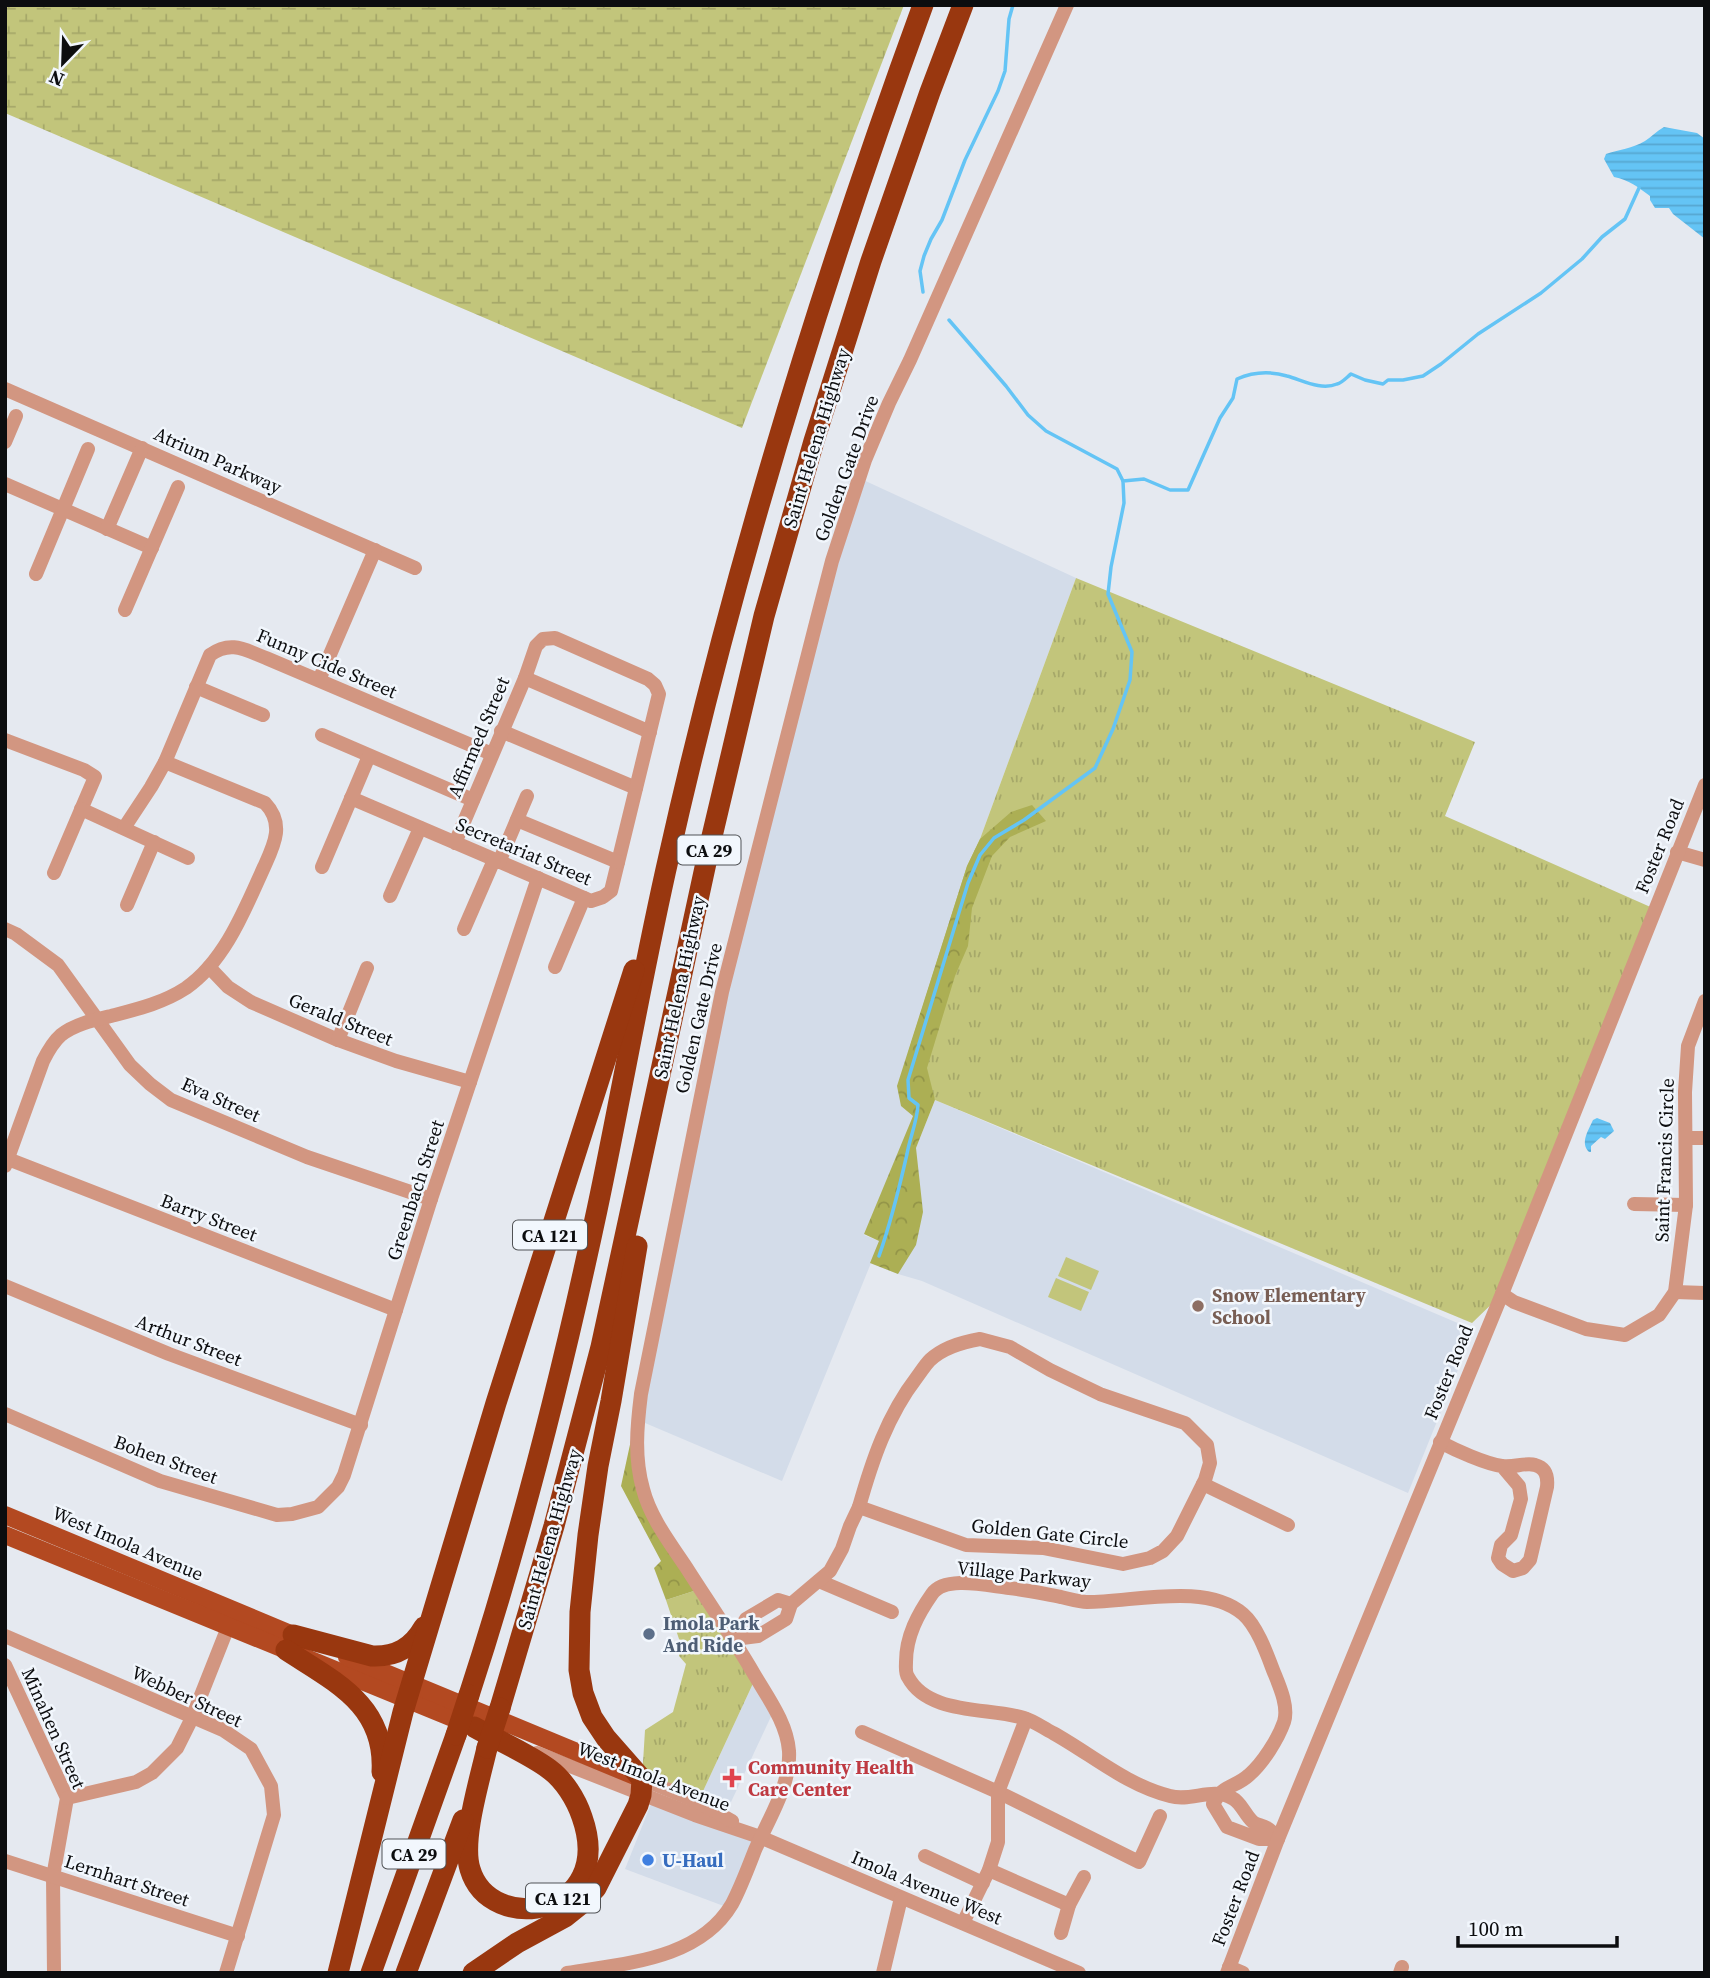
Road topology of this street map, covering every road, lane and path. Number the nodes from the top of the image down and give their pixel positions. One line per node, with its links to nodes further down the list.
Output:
1 (923, 5): 45 (highway, Saint Helena Highway / CA 29)
2 (963, 5): 50 (highway, Saint Helena Highway / CA 29)
3 (1067, 5): 90 (street, Golden Gate Drive)
4 (5, 389): 7 (street, Atrium Parkway)
5 (16, 416): 6 (street)
6 (5, 442)
7 (142, 448): 12 (street); 14 (street, Atrium Parkway)
8 (88, 449): 11 (street)
9 (5, 484): 11 (street)
10 (178, 487): 13 (street)
11 (62, 510): 12 (street); 16 (street)
12 (107, 529): 13 (street)
13 (152, 548): 17 (street)
14 (375, 550): 15 (street, Atrium Parkway); 19 (street)
15 (415, 568)
16 (36, 574)
17 (125, 610)
18 (524, 678): 21 (street, Affirmed Street); 23 (street, Affirmed Street); 24 (street)
19 (319, 680): 20 (street, Funny Cide Street); 27 (street, Funny Cide Street)
20 (196, 687): 22 (street); 29 (street, Funny Cide Street)
21 (659, 694): 24 (street, Secretariat Street)
22 (263, 715)
23 (501, 731): 27 (street, Affirmed Street); 31 (street)
24 (650, 732): 31 (street, Secretariat Street)
25 (322, 735): 28 (street)
26 (5, 740): 35 (street)
27 (492, 754): 34 (street, Affirmed Street)
28 (369, 756): 33 (street); 34 (street)
29 (165, 762): 37 (street, Funny Cide Street); 56 (street)
30 (1705, 785): 41 (street, Foster Road)
31 (636, 788): 46 (street, Secretariat Street)
32 (527, 796): 36 (street)
33 (351, 798): 38 (street, Secretariat Street); 47 (street)
34 (472, 800): 40 (street, Affirmed Street)
35 (81, 809): 37 (street); 48 (street)
36 (517, 820): 44 (street); 46 (street)
37 (124, 828): 39 (street)
38 (420, 828): 40 (street, Secretariat Street); 51 (street)
39 (154, 842): 42 (street); 53 (street)
40 (455, 843): 44 (street, Secretariat Street)
41 (1677, 852): 43 (street); 72 (street, Foster Road)
42 (188, 858)
43 (1705, 860)
44 (497, 861): 49 (street, Secretariat Street); 54 (street)
45 (668, 861): 86 (highway, CA 121); 96 (highway, Saint Helena Highway / CA 29, bridge)
46 (618, 862): 52 (street, Secretariat Street)
47 (322, 867)
48 (54, 873)
49 (538, 878): 52 (street, Secretariat Street); 62 (street, Greenbach Street)
50 (699, 894): 98 (highway, Saint Helena Highway / CA 29, bridge); 99 (highway)
51 (390, 896)
52 (584, 898): 57 (street)
53 (127, 905)
54 (464, 929)
55 (11, 931): 60 (street, Eva Street)
56 (209, 967): 60 (street); 61 (street, Gerald Street)
57 (555, 967)
58 (367, 968): 61 (street)
59 (1705, 1001): 63 (street, Saint Francis Circle)
60 (96, 1020): 65 (street); 66 (street, Eva Street)
61 (338, 1040): 62 (street, Gerald Street)
62 (470, 1082): 66 (street, Greenbach Street)
63 (1686, 1138): 64 (street); 68 (street, Saint Francis Circle)
64 (1705, 1138)
65 (7, 1163): 73 (street, Barry Street)
66 (431, 1199): 73 (street, Greenbach Street)
67 (1634, 1204): 68 (street)
68 (1686, 1205): 70 (street, Saint Francis Circle)
69 (5, 1286): 75 (street, Arthur Street)
70 (1675, 1292): 71 (street); 72 (street)
71 (1705, 1293)
72 (1502, 1294): 76 (street, Foster Road)
73 (396, 1310): 75 (street, Greenbach Street)
74 (5, 1414): 79 (street, Bohen Street)
75 (361, 1425): 79 (street, Greenbach Street)
76 (1440, 1442): 77 (street); 106 (street, Foster Road)
77 (1502, 1466): 77 (street)
78 (1203, 1484): 80 (street, Golden Gate Circle); 80 (street, Golden Gate Circle); 82 (street)
79 (318, 1507)
80 (859, 1507): 84 (street, Golden Gate Circle)
81 (5, 1515): 91 (main road, West Imola Avenue / CA 121)
82 (1288, 1525)
83 (5, 1535): 88 (main road, West Imola Avenue / CA 121)
84 (819, 1581): 85 (street, Golden Gate Circle); 87 (street)
85 (791, 1604): 90 (street, Golden Gate Circle); 90 (street, Golden Gate Circle)
86 (433, 1610): 91 (highway, CA 121); 93 (highway)
87 (892, 1612)
88 (228, 1627): 91 (main road, West Imola Avenue / CA 121); 94 (street)
89 (5, 1636): 94 (street, Webber Street)
90 (734, 1639): 105 (street, Golden Gate Drive)
91 (289, 1642): 93 (main road, West Imola Avenue / CA 121); 103 (highway)
92 (5, 1665): 102 (street, Minahen Street)
93 (409, 1692): 96 (main road, West Imola Avenue / CA 121); 99 (main road, West Imola Avenue); 103 (highway)
94 (192, 1718): 102 (street); 116 (street, Webber Street)
95 (1026, 1719): 100 (street); 101 (street, Village Parkway); 101 (street, Village Parkway)
96 (465, 1731): 98 (highway, CA 121); 99 (street, West Imola Avenue); 121 (highway, Saint Helena Highway / CA 29)
97 (862, 1732): 100 (street)
98 (487, 1748): 122 (highway, Saint Helena Highway / CA 29)
99 (641, 1787): 105 (street, West Imola Avenue); 123 (highway)
100 (998, 1792): 104 (street); 110 (street)
101 (1219, 1793): 106 (street); 106 (street)
102 (67, 1798): 109 (street, Minahen Street)
103 (380, 1807): 120 (highway)
104 (1160, 1816)
105 (760, 1838): 112 (street, Imola Avenue West); 124 (street, Golden Gate Drive)
106 (1279, 1839): 117 (street, Foster Road)
107 (925, 1856): 110 (street)
108 (5, 1861): 109 (street, Lernhart Street)
109 (53, 1877): 116 (street, Lernhart Street); 118 (street, Minahen Street)
110 (986, 1877): 113 (street); 114 (street)
111 (1084, 1877): 113 (street)
112 (901, 1898): 114 (street, Imola Avenue West); 125 (street)
113 (1069, 1905): 115 (street)
114 (963, 1923): 126 (street, Imola Avenue West)
115 (1061, 1933)
116 (238, 1936): 119 (street, Webber Street)
117 (1233, 1971)
118 (54, 1973)
119 (226, 1973)
120 (338, 1973)
121 (371, 1973)
122 (406, 1973)
123 (473, 1973)
124 (567, 1973)
125 (883, 1973)
126 (1079, 1973)

